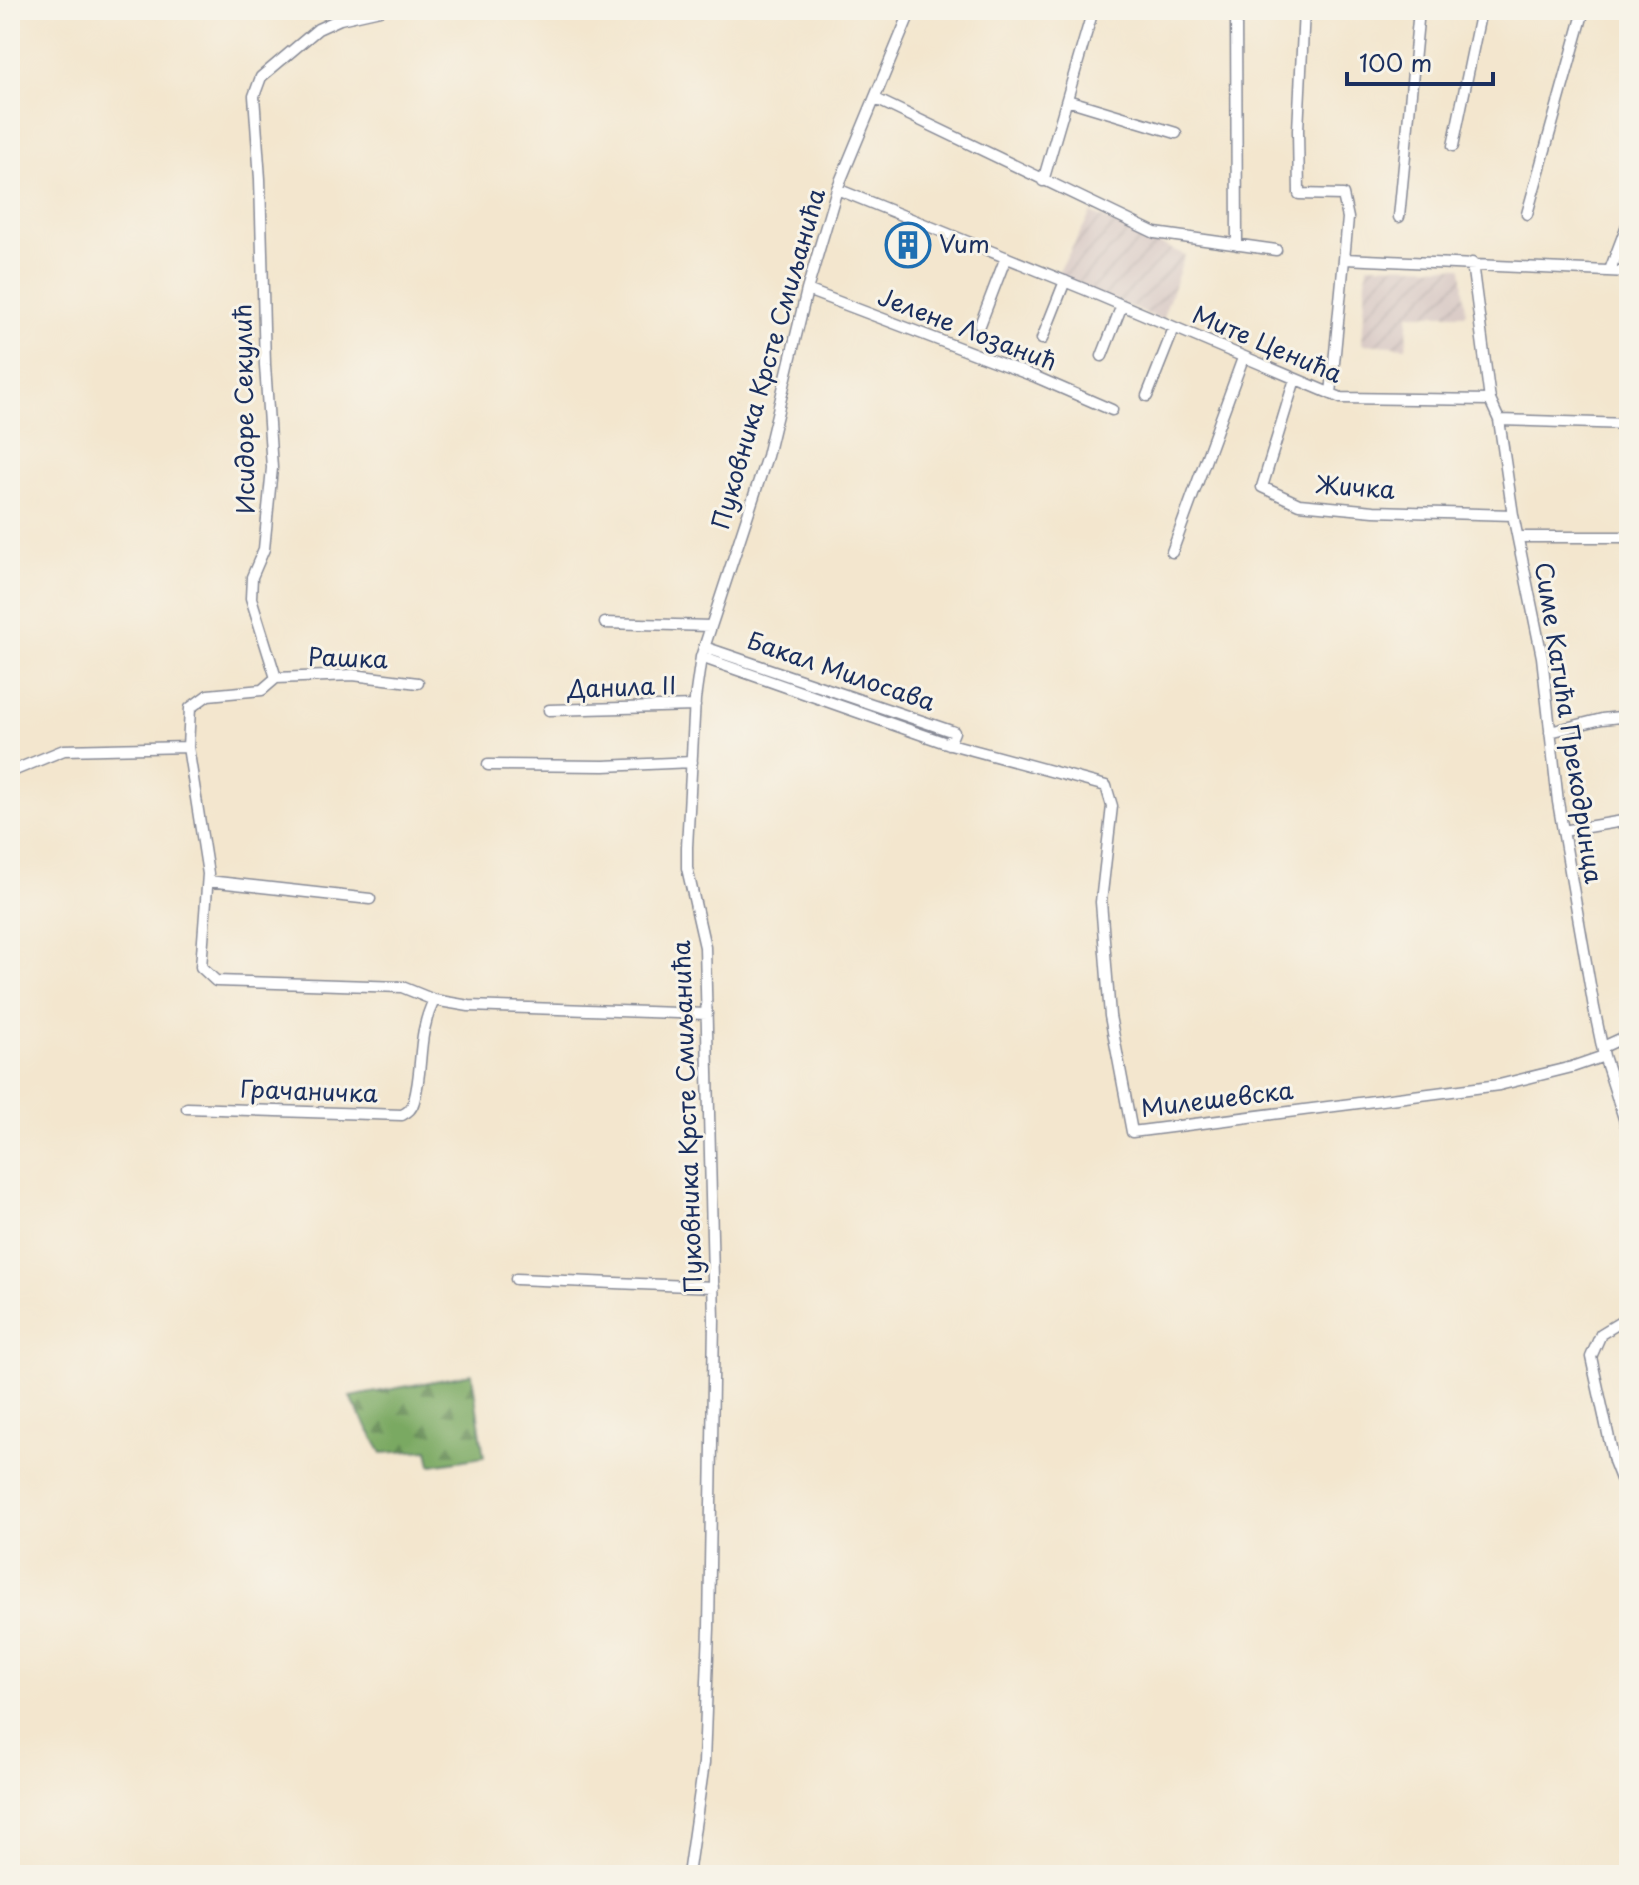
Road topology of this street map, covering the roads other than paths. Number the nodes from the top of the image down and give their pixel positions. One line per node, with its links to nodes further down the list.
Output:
1 (380, 10): 47 (street, Исидоре Секулић)
2 (911, 10): 9 (street, Пуковника Крсте Смиљанића)
3 (1093, 10): 10 (street)
4 (1236, 10): 18 (street)
5 (1304, 10): 21 (street)
6 (1419, 10): 16 (street)
7 (1481, 10): 12 (street)
8 (1584, 10): 15 (street)
9 (876, 99): 13 (street); 14 (street, Пуковника Крсте Смиљанића)
10 (1067, 100): 11 (street); 13 (street)
11 (1176, 133)
12 (1453, 146)
13 (1043, 181): 18 (street)
14 (837, 189): 20 (street, Мите Ценића); 26 (street, Пуковника Крсте Смиљанића)
15 (1527, 214)
16 (1399, 217)
17 (1629, 220): 23 (street)
18 (1237, 245): 19 (street)
19 (1276, 250)
20 (1006, 257): 25 (street, Мите Ценића); 28 (street)
21 (1345, 259): 22 (street); 34 (street)
22 (1472, 263): 23 (street); 36 (street, Симе Катића Прекодринца)
23 (1610, 270): 24 (street)
24 (1629, 272)
25 (1065, 281): 27 (street, Мите Ценића); 30 (street)
26 (807, 290): 37 (street, Јелене Лозанић); 45 (street, Пуковника Крсте Смиљанића)
27 (1122, 305): 29 (street, Мите Ценића); 31 (street)
28 (980, 325)
29 (1174, 328): 32 (street, Мите Ценића); 35 (street, Мите Ценића)
30 (1042, 339)
31 (1102, 356)
32 (1243, 358): 33 (street, Мите Ценића); 43 (street)
33 (1295, 379): 34 (street, Мите Ценића); 40 (street, Жичка)
34 (1331, 394): 36 (street, Мите Ценића)
35 (1147, 396)
36 (1490, 400): 38 (street, Симе Катића Прекодринца)
37 (1112, 410)
38 (1499, 420): 39 (street); 40 (street, Симе Катића Прекодринца)
39 (1629, 424)
40 (1513, 515): 41 (street, Симе Катића Прекодринца)
41 (1518, 537): 42 (street); 52 (street, Симе Катића Прекодринца)
42 (1629, 537)
43 (1172, 552)
44 (605, 623): 45 (street)
45 (710, 626): 46 (street, Пуковника Крсте Смиљанића)
46 (702, 652): 49 (street, Пуковника Крсте Смиљанића); 57 (street, Бакал Милосава)
47 (276, 678): 48 (street, Рашка); 53 (street)
48 (418, 683)
49 (695, 706): 50 (street, Данила II); 54 (street, Пуковника Крсте Смиљанића)
50 (549, 710)
51 (1629, 716): 52 (street)
52 (1550, 732): 59 (street, Симе Катића Прекодринца)
53 (188, 747): 56 (street); 60 (street)
54 (692, 762): 55 (street); 63 (street, Пуковника Крсте Смиљанића)
55 (488, 765)
56 (10, 772)
57 (1106, 786): 65 (street, Милешевска)
58 (1629, 820): 59 (street)
59 (1563, 831): 65 (street, Симе Катића Прекодринца)
60 (208, 881): 61 (street); 62 (street)
61 (370, 899)
62 (434, 1000): 63 (street); 66 (street, Грачаничка)
63 (707, 1014): 69 (street, Пуковника Крсте Смиљанића)
64 (1629, 1035): 65 (street)
65 (1604, 1052): 67 (street, Симе Катића Прекодринца)
66 (187, 1108)
67 (1629, 1134)
68 (516, 1279): 69 (street)
69 (714, 1287): 72 (street, Пуковника Крсте Смиљанића)
70 (1629, 1317): 71 (street)
71 (1629, 1499)
72 (688, 1875)

